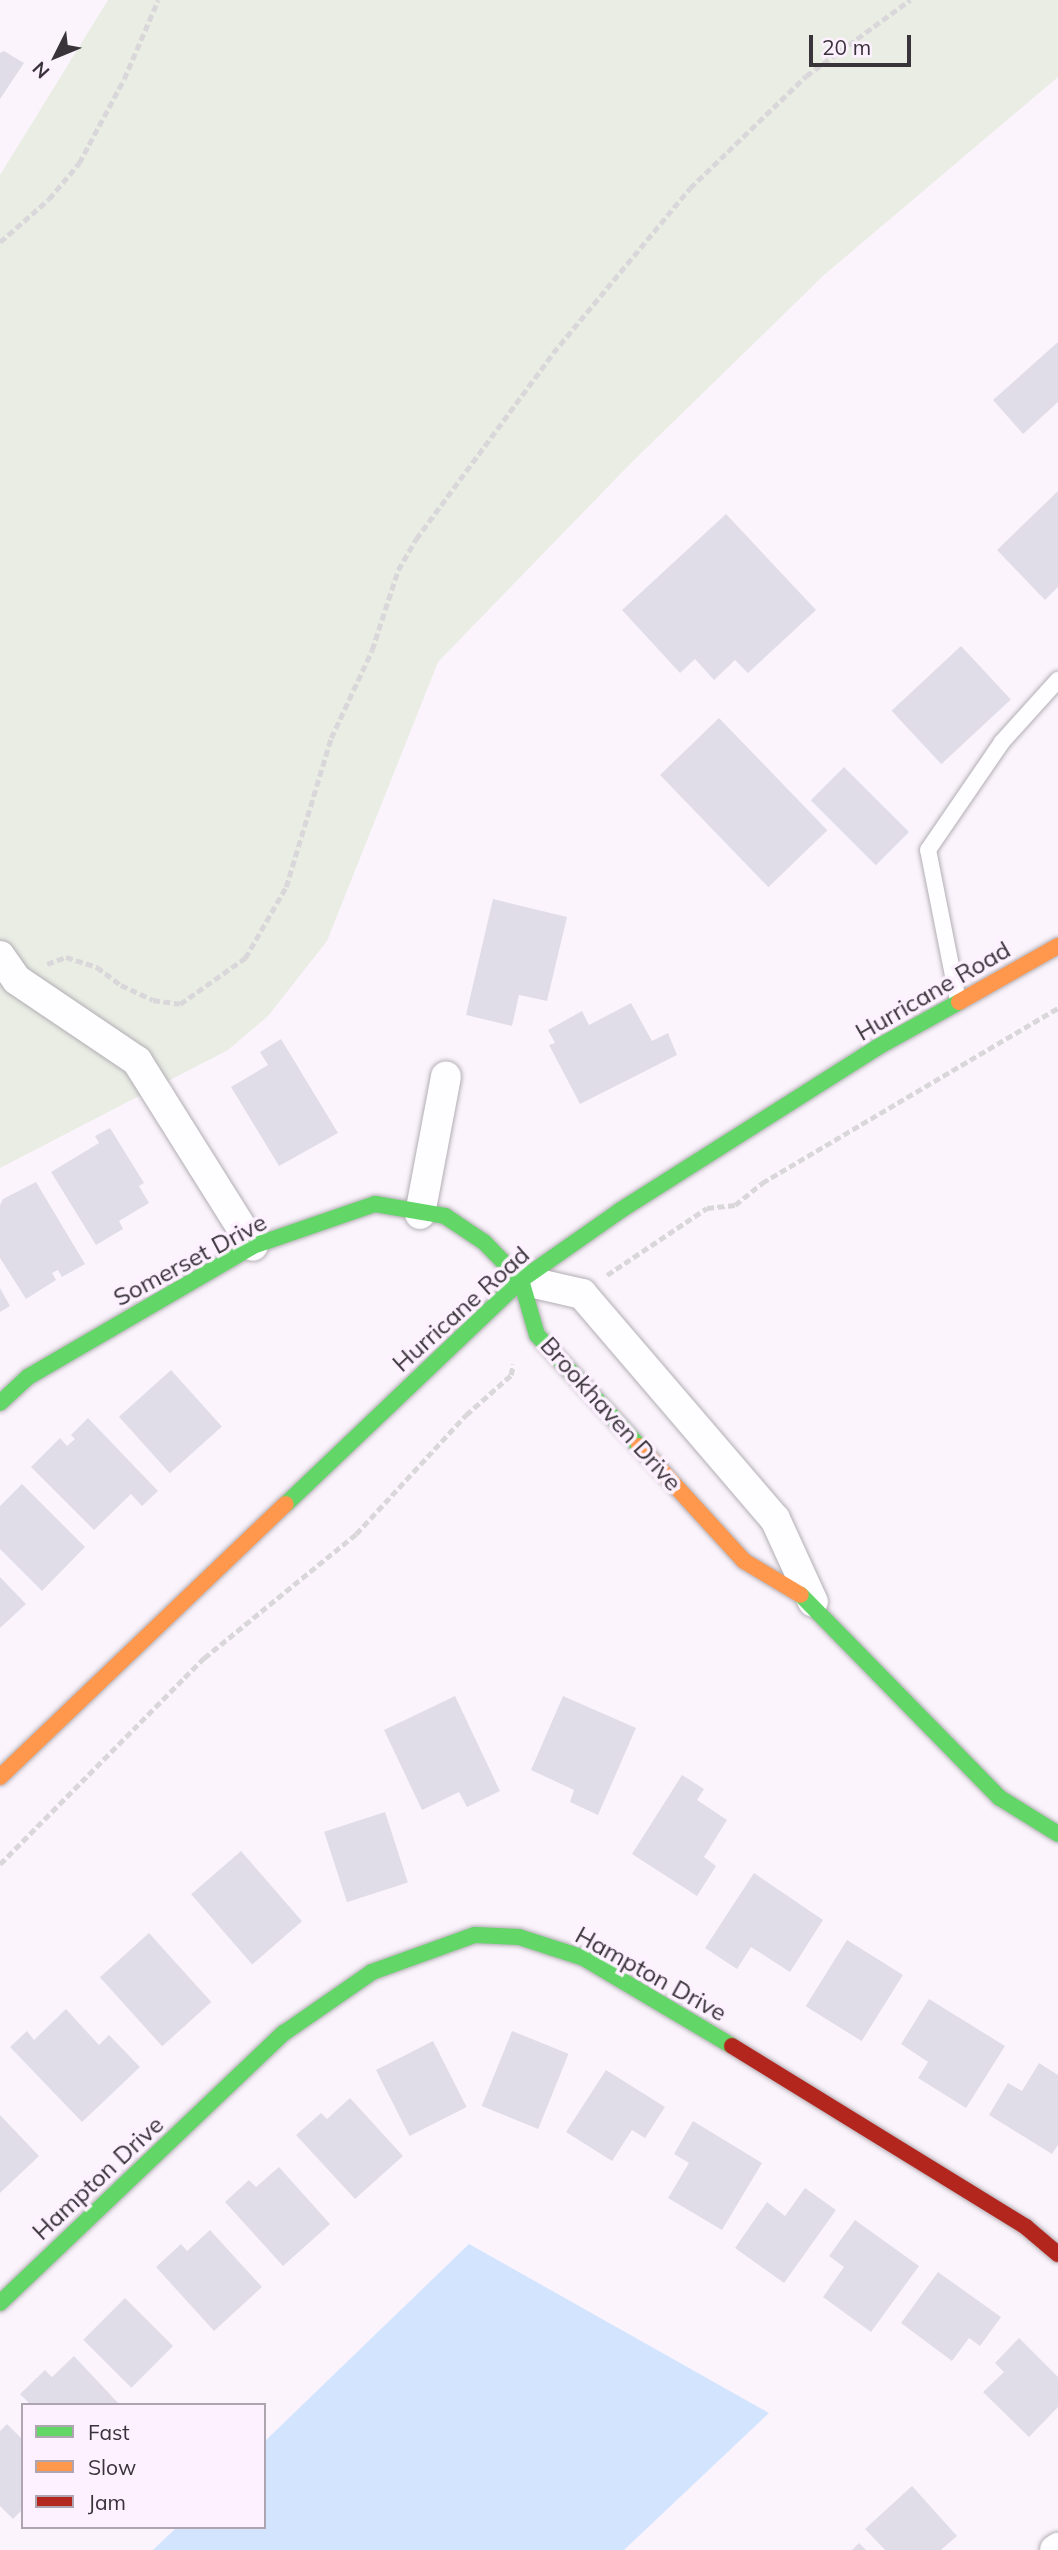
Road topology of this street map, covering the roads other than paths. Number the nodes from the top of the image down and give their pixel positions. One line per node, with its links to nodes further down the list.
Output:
1 (1058, 680): 4 (lane)
2 (1058, 946): 4 (street, Hurricane Road)
3 (0, 956): 7 (street)
4 (958, 1003): 8 (street, Hurricane Road)
5 (446, 1076): 6 (street)
6 (420, 1214): 7 (street, Somerset Drive); 8 (street, Somerset Drive)
7 (253, 1246): 9 (street, Somerset Drive)
8 (521, 1280): 10 (street, Brookhaven Drive); 10 (street, Brookhaven Drive); 11 (street, Hurricane Road)
9 (0, 1402)
10 (813, 1602): 12 (street, Brookhaven Drive)
11 (0, 1777)
12 (1058, 1834)
13 (1058, 2254): 14 (street, Hampton Drive)
14 (0, 2303)

